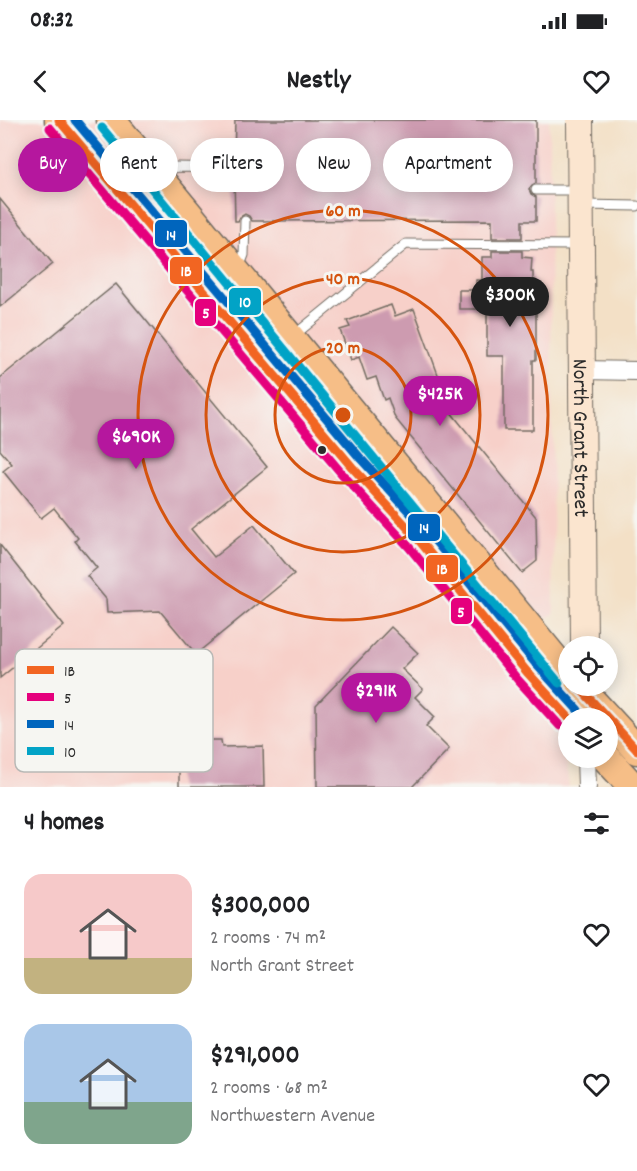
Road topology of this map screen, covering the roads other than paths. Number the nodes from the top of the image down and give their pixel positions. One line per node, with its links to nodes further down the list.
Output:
1 (59, 120): 18 (main road)
2 (111, 120): 4 (main road)
3 (580, 120): 7 (street, North Grant Street)
4 (126, 138)
5 (536, 190): 7 (lane)
6 (170, 192): 11 (main road)
7 (581, 198): 8 (lane); 10 (street, North Grant Street)
8 (637, 206)
9 (245, 220): 11 (lane)
10 (581, 245): 12 (lane); 13 (street, North Grant Street)
11 (237, 273): 12 (main road)
12 (290, 338): 16 (main road)
13 (582, 370): 14 (street); 15 (street, North Grant Street)
14 (637, 370)
15 (584, 636)
16 (558, 664)
17 (585, 696): 19 (main road)
18 (560, 708)
19 (637, 750)
20 (586, 768): 22 (street)
21 (615, 768): 23 (main road)
22 (587, 787)
23 (633, 787)

